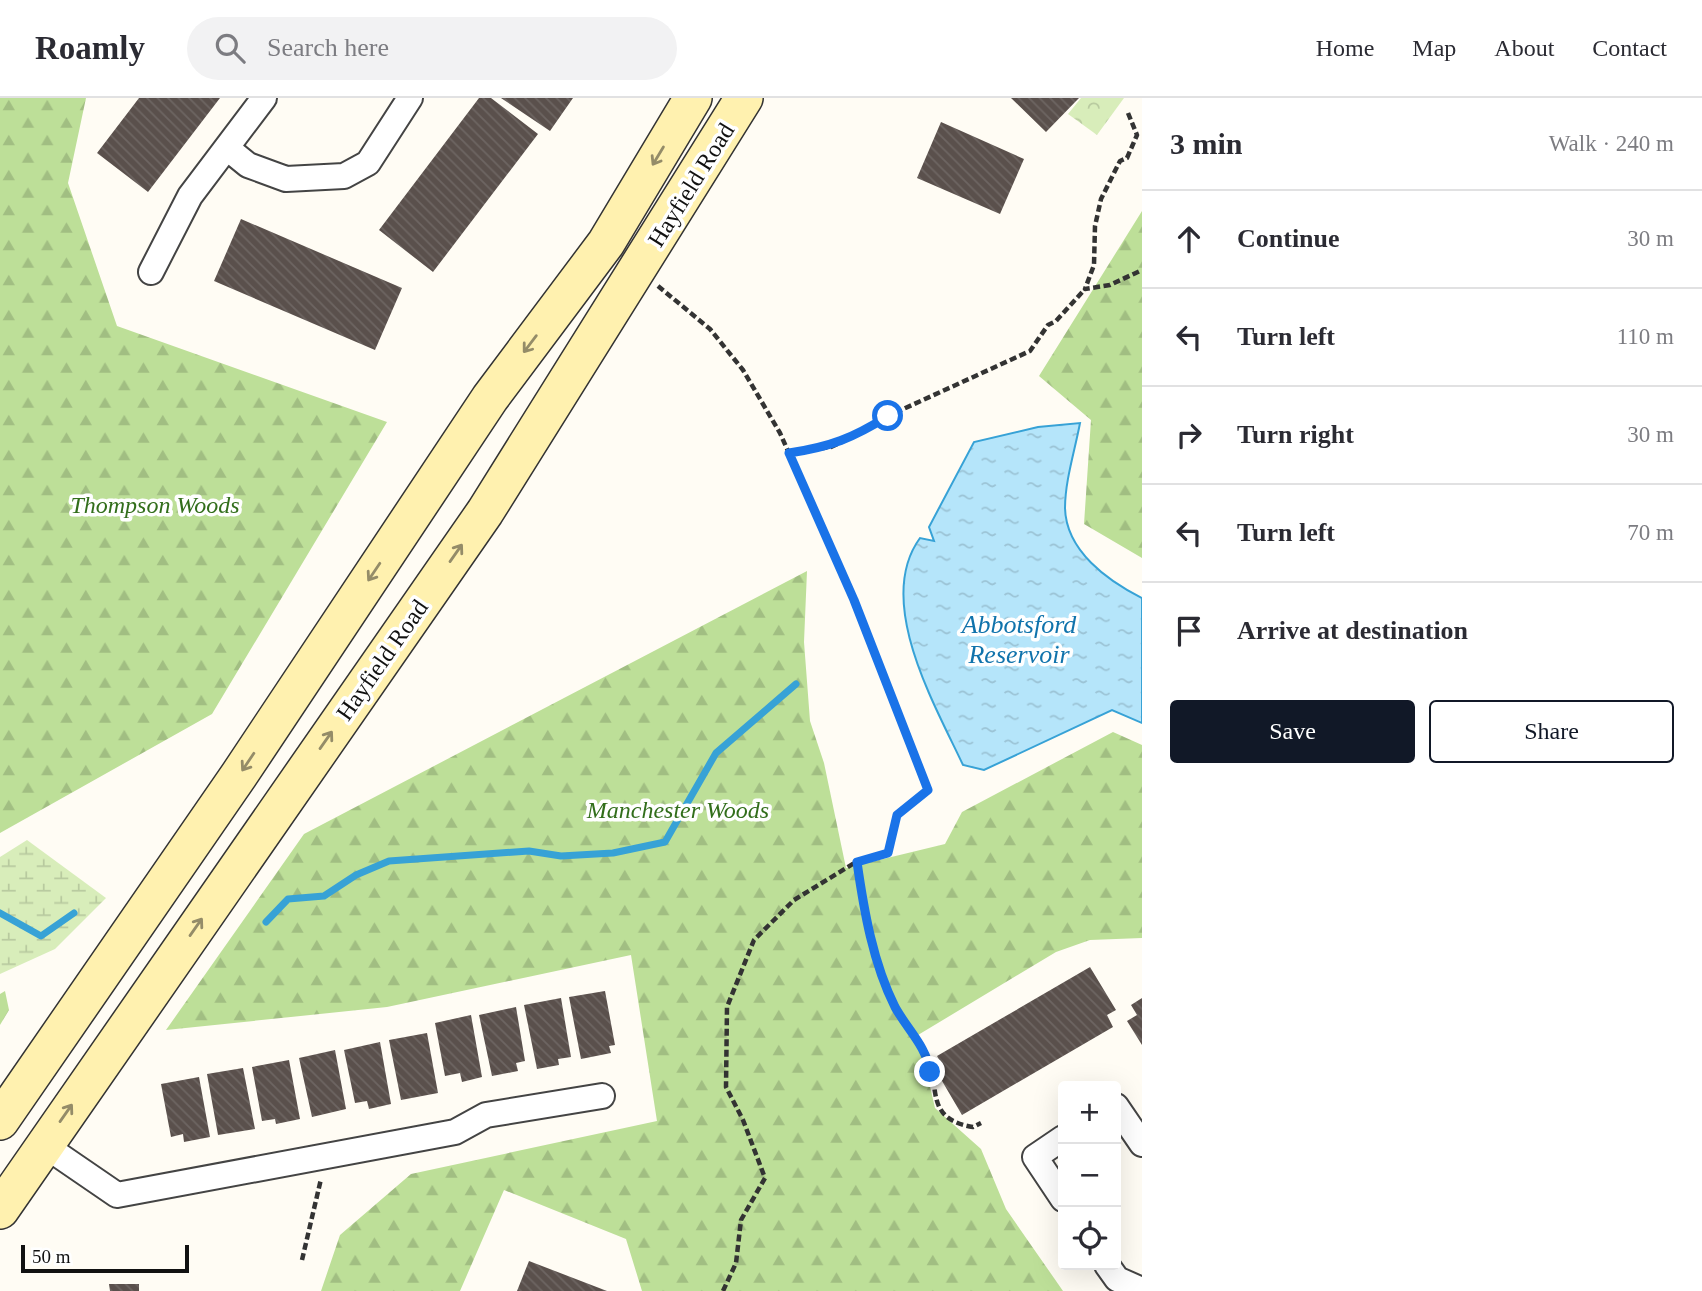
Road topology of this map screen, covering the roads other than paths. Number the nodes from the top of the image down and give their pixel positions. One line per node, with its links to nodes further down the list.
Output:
1 (264, 98): 5 (street)
2 (411, 98): 5 (street)
3 (693, 98): 9 (main road, Hayfield Road, one-way to 9)
4 (744, 98): 12 (main road, Hayfield Road, one-way to 4)
5 (227, 148): 6 (street)
6 (151, 272)
7 (602, 1096): 12 (street)
8 (1121, 1113): 11 (street)
9 (0, 1121)
10 (1058, 1141): 13 (street)
11 (1142, 1144)
12 (44, 1145): 14 (main road, Hayfield Road)
13 (1058, 1192)
14 (0, 1210)
15 (1110, 1270): 16 (street)
16 (1142, 1290)

